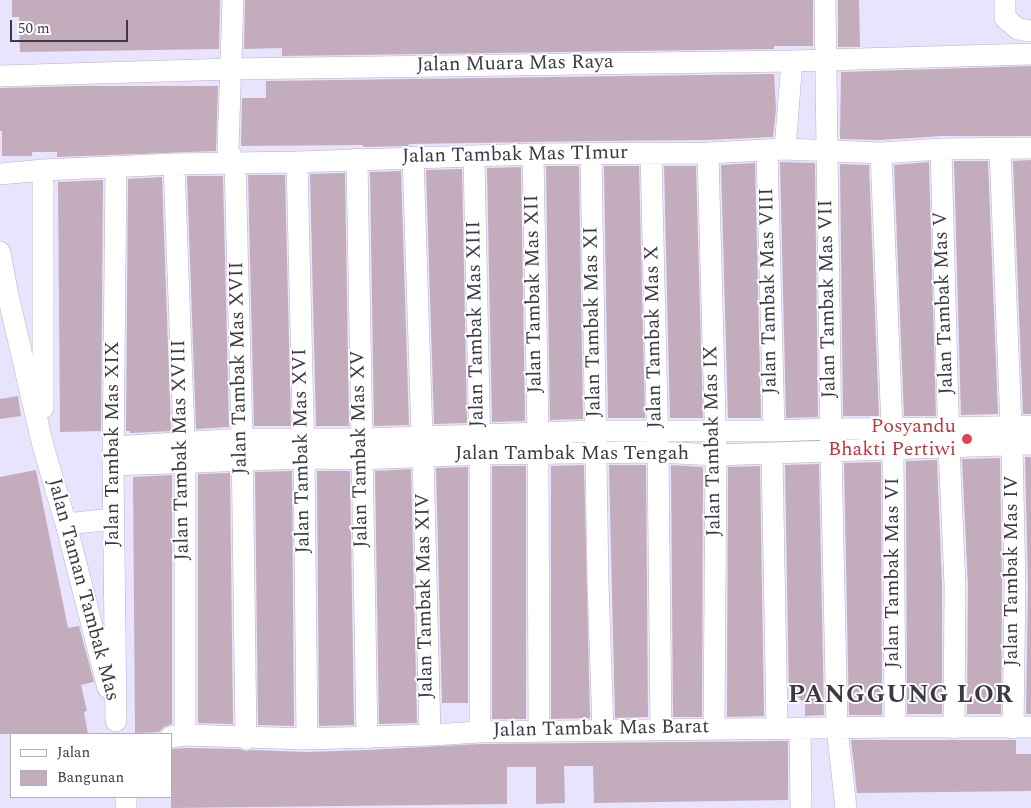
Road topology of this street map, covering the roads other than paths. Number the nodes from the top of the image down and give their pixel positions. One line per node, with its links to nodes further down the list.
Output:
1 (233, 0): 8 (street, Jalan Tambak Mas XVII)
2 (825, 0): 6 (street, Jalan Tambak Mas VII)
3 (1005, 9): 4 (street)
4 (1031, 31)
5 (1031, 54): 6 (street, Jalan Muara Mas Raya)
6 (826, 60): 7 (street, Jalan Muara Mas Raya); 14 (street, Jalan Tambak Mas VII)
7 (792, 61): 8 (street, Jalan Muara Mas Raya); 13 (street, Jalan Tambak Mas VIII)
8 (232, 69): 9 (street, Jalan Muara Mas Raya); 24 (street, Jalan Tambak Mas XVII)
9 (0, 76)
10 (1031, 148): 12 (street, Jalan Tambak Mas TImur)
11 (941, 149): 12 (street, Jalan Tambak Mas TImur); 15 (street, Jalan Tambak Mas TImur); 36 (street, Jalan Tambak Mas V)
12 (1000, 149): 35 (street, Jalan Tambak Mas IV)
13 (776, 150): 14 (street, Jalan Tambak Mas TImur); 19 (street, Jalan Tambak Mas TImur); 34 (street, Jalan Tambak Mas VIII)
14 (827, 151): 15 (street, Jalan Tambak Mas TImur); 30 (street, Jalan Tambak Mas VII)
15 (881, 152): 38 (street, Jalan Tambak Mas VI)
16 (532, 154): 17 (street, Jalan Tambak Mas TImur); 21 (street, Jalan Tambak Mas TImur); 39 (street, Jalan Tambak Mas XII)
17 (591, 154): 18 (street, Jalan Tambak Mas TImur); 31 (street, Jalan Tambak Mas XI)
18 (651, 154): 19 (street, Jalan Tambak Mas TImur); 32 (street, Jalan Tambak Mas X)
19 (708, 154): 33 (street, Jalan Tambak Mas IX)
20 (413, 157): 21 (street, Jalan Tambak Mas TImur); 22 (street, Jalan Tambak Mas TImur); 42 (street, Jalan Tambak Mas XIV)
21 (474, 157): 40 (street, Jalan Tambak Mas XIII)
22 (357, 160): 23 (street, Jalan Tambak Mas TImur); 37 (street, Jalan Tambak Mas XV)
23 (297, 162): 24 (street, Jalan Tambak Mas TImur); 43 (street, Jalan Tambak Mas XVI)
24 (235, 163): 25 (street, Jalan Tambak Mas TImur); 44 (street, Jalan Tambak Mas XVII)
25 (174, 164): 26 (street, Jalan Tambak Mas TImur); 47 (street, Jalan Tambak Mas XVIII)
26 (116, 167): 27 (street, Jalan Tambak Mas TImur); 51 (street, Jalan Tambak Mas XIX)
27 (43, 170): 28 (street, Jalan Tambak Mas TImur); 41 (street, Jalan Taman Tambak Mas)
28 (0, 174)
29 (0, 252): 41 (street, Jalan Taman Tambak Mas)
30 (830, 429): 34 (street, Jalan Tambak Mas Tengah); 38 (street, Jalan Tambak Mas Tengah); 45 (street, Jalan Tambak Mas VII)
31 (595, 431): 32 (street, Jalan Tambak Mas Tengah); 39 (street, Jalan Tambak Mas Tengah); 48 (street, Jalan Tambak Mas XI)
32 (658, 431): 33 (street, Jalan Tambak Mas Tengah); 46 (street, Jalan Tambak Mas X)
33 (715, 431): 34 (street, Jalan Tambak Mas Tengah); 50 (street, Jalan Tambak Mas IX)
34 (774, 431)
35 (1021, 435): 36 (street, Jalan Tambak Mas Tengah); 56 (street, Jalan Tambak Mas IV)
36 (949, 437): 38 (street, Jalan Tambak Mas Tengah); 61 (street, Jalan Tambak Mas V)
37 (361, 438): 42 (street, Jalan Tambak Mas Tengah); 43 (street, Jalan Tambak Mas Tengah); 52 (street, Jalan Tambak Mas XV)
38 (893, 438): 45 (street, Jalan Tambak Mas Tengah); 55 (street, Jalan Tambak Mas VI)
39 (538, 444): 40 (street, Jalan Tambak Mas Tengah); 48 (street, Jalan Tambak Mas Tengah); 65 (street, Jalan Tambak Mas XII)
40 (480, 445): 42 (street, Jalan Tambak Mas Tengah); 66 (street, Jalan Tambak Mas XIII)
41 (43, 446): 54 (street, Jalan Taman Tambak Mas)
42 (422, 446): 52 (street, Jalan Tambak Mas Tengah); 67 (street, Jalan Tambak Mas XIV)
43 (304, 448): 44 (street, Jalan Tambak Mas Tengah); 52 (street, Jalan Tambak Mas Tengah); 71 (street, Jalan Tambak Mas XVI)
44 (242, 449): 47 (street, Jalan Tambak Mas Tengah); 70 (street, Jalan Tambak Mas XVII)
45 (831, 450): 49 (street, Jalan Tambak Mas Tengah); 60 (street, Jalan Tambak Mas VII)
46 (658, 452): 48 (street, Jalan Tambak Mas Tengah); 50 (street, Jalan Tambak Mas Tengah); 64 (street, Jalan Tambak Mas X)
47 (184, 453): 51 (street, Jalan Tambak Mas Tengah); 68 (street, Jalan Tambak Mas XVIII)
48 (596, 453): 63 (street, Jalan Tambak Mas XI)
49 (772, 453): 50 (street, Jalan Tambak Mas Tengah); 58 (street)
50 (716, 455): 62 (street, Jalan Tambak Mas IX)
51 (113, 456): 53 (street, Jalan Tambak Mas XIX)
52 (361, 459): 69 (street, Jalan Tambak Mas XV)
53 (113, 519): 54 (street); 57 (street, Jalan Tambak Mas XIX)
54 (66, 524): 57 (street, Jalan Taman Tambak Mas)
55 (895, 727): 60 (street, Jalan Tambak Mas Barat); 61 (street, Jalan Tambak Mas Barat)
56 (1022, 727): 61 (street, Jalan Tambak Mas Barat)
57 (118, 728)
58 (777, 728): 59 (street, Jalan Tambak Mas Barat); 62 (street, Jalan Tambak Mas Barat)
59 (800, 728): 60 (street, Jalan Tambak Mas Barat); 72 (street)
60 (837, 728): 73 (street, Jalan Tambak Mas VII)
61 (954, 728)
62 (714, 729): 64 (street, Jalan Tambak Mas Barat)
63 (603, 730): 64 (street, Jalan Tambak Mas Barat); 65 (street, Jalan Tambak Mas Barat)
64 (661, 730)
65 (539, 731): 66 (street, Jalan Tambak Mas Barat)
66 (480, 732): 67 (street, Jalan Tambak Mas Barat)
67 (430, 735): 69 (street, Jalan Tambak Mas Barat)
68 (178, 736): 70 (street, Jalan Tambak Mas Barat)
69 (367, 738): 71 (street, Jalan Tambak Mas Barat)
70 (246, 739): 71 (street, Jalan Tambak Mas Barat)
71 (307, 739)
72 (801, 808)
73 (846, 808)

